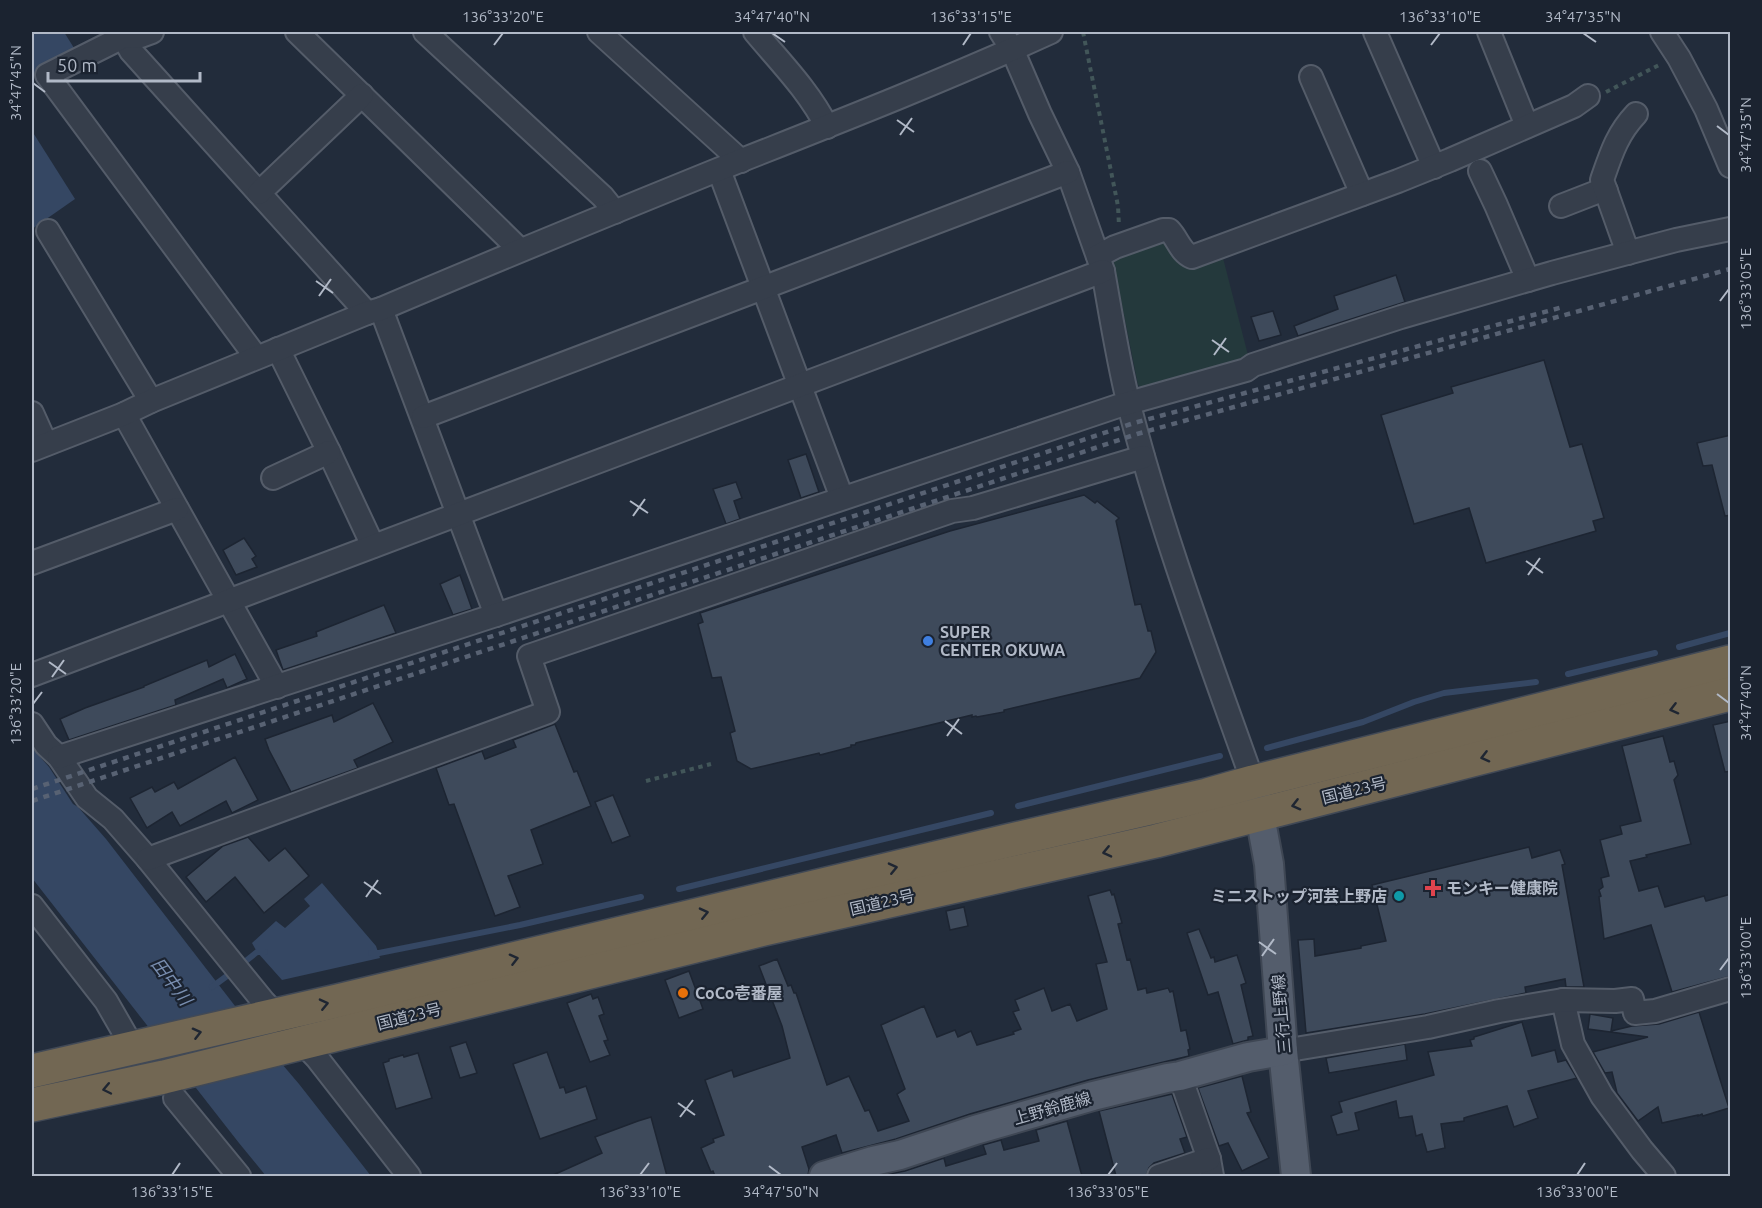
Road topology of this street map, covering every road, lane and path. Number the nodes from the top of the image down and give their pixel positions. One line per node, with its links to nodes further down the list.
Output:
1 (152, 32): 11 (street)
2 (297, 32): 15 (street)
3 (425, 32): 30 (street)
4 (599, 32): 20 (street)
5 (755, 32): 19 (street)
6 (1051, 32): 12 (street)
7 (1083, 32): 35 (path)
8 (1375, 32): 22 (street)
9 (1489, 32): 18 (street)
10 (1662, 32): 13 (street)
11 (123, 34): 27 (street); 40 (street)
12 (1007, 40): 19 (street); 25 (street)
13 (1679, 58): 16 (path); 21 (street)
14 (1311, 77): 28 (street)
15 (362, 95): 27 (street); 33 (street)
16 (1588, 96): 18 (street)
17 (1636, 114): 26 (street)
18 (1527, 126): 22 (street)
19 (827, 127): 20 (street)
20 (741, 161): 23 (street)
21 (1731, 166)
22 (1434, 167): 28 (street)
23 (718, 170): 30 (street); 37 (street)
24 (1480, 171): 36 (street)
25 (1068, 172): 35 (street); 37 (street)
26 (1606, 191): 29 (street); 34 (street)
27 (259, 193): 38 (street)
28 (1362, 194): 35 (street)
29 (1561, 206)
30 (615, 212): 33 (street)
31 (1731, 229): 34 (street)
32 (48, 231): 42 (street)
33 (520, 250): 38 (street)
34 (1628, 253): 36 (street)
35 (1105, 258): 41 (street); 43 (street)
36 (1528, 280): 43 (street)
37 (763, 287): 41 (street); 46 (street)
38 (374, 311): 39 (street); 46 (street)
39 (278, 349): 40 (street); 48 (street)
40 (256, 357): 42 (street)
41 (800, 384): 51 (street); 53 (street)
42 (152, 400): 45 (street)
43 (1128, 403): 49 (street); 51 (street)
44 (32, 413): 47 (street)
45 (124, 414): 47 (street); 52 (street)
46 (423, 417): 53 (street)
47 (39, 447)
48 (329, 452): 50 (street); 54 (street)
49 (1143, 457): 66 (street); 68 (street)
50 (273, 478)
51 (842, 498): 57 (street)
52 (177, 509): 55 (street); 56 (street)
53 (459, 513): 54 (street); 57 (street)
54 (373, 546): 56 (street)
55 (32, 563)
56 (230, 600): 59 (street); 60 (street)
57 (496, 615): 60 (street)
58 (1731, 662): 66 (highway, 国道23号)
59 (32, 675)
60 (277, 687): 63 (street)
61 (1731, 694): 67 (highway, 国道23号, one-way to 67)
62 (32, 724): 63 (street)
63 (59, 757): 68 (street)
64 (711, 764): 65 (path)
65 (646, 781)
66 (1253, 782): 67 (main road, 三行上野線); 72 (highway, 国道23号, one-way to 66)
67 (1260, 814): 73 (highway, 国道23号, one-way to 73); 75 (main road, 三行上野線)
68 (148, 859): 72 (street)
69 (32, 909): 74 (street)
70 (1731, 989): 71 (street)
71 (1563, 1000): 75 (street); 86 (street)
72 (271, 1016): 73 (street); 74 (highway, 国道23号, one-way to 72)
73 (296, 1044): 78 (highway, 国道23号); 82 (street)
74 (137, 1047): 76 (highway, 国道23号)
75 (1283, 1051): 77 (main road, 上野鈴鹿線); 85 (main road, 三行上野線)
76 (32, 1071)
77 (1180, 1076): 80 (street); 83 (main road, 上野鈴鹿線)
78 (170, 1087): 79 (highway, 国道23号, one-way to 79); 81 (street)
79 (32, 1106)
80 (1210, 1168): 84 (street)
81 (239, 1176)
82 (409, 1176)
83 (824, 1176)
84 (1159, 1176)
85 (1296, 1176)
86 (1664, 1176)

